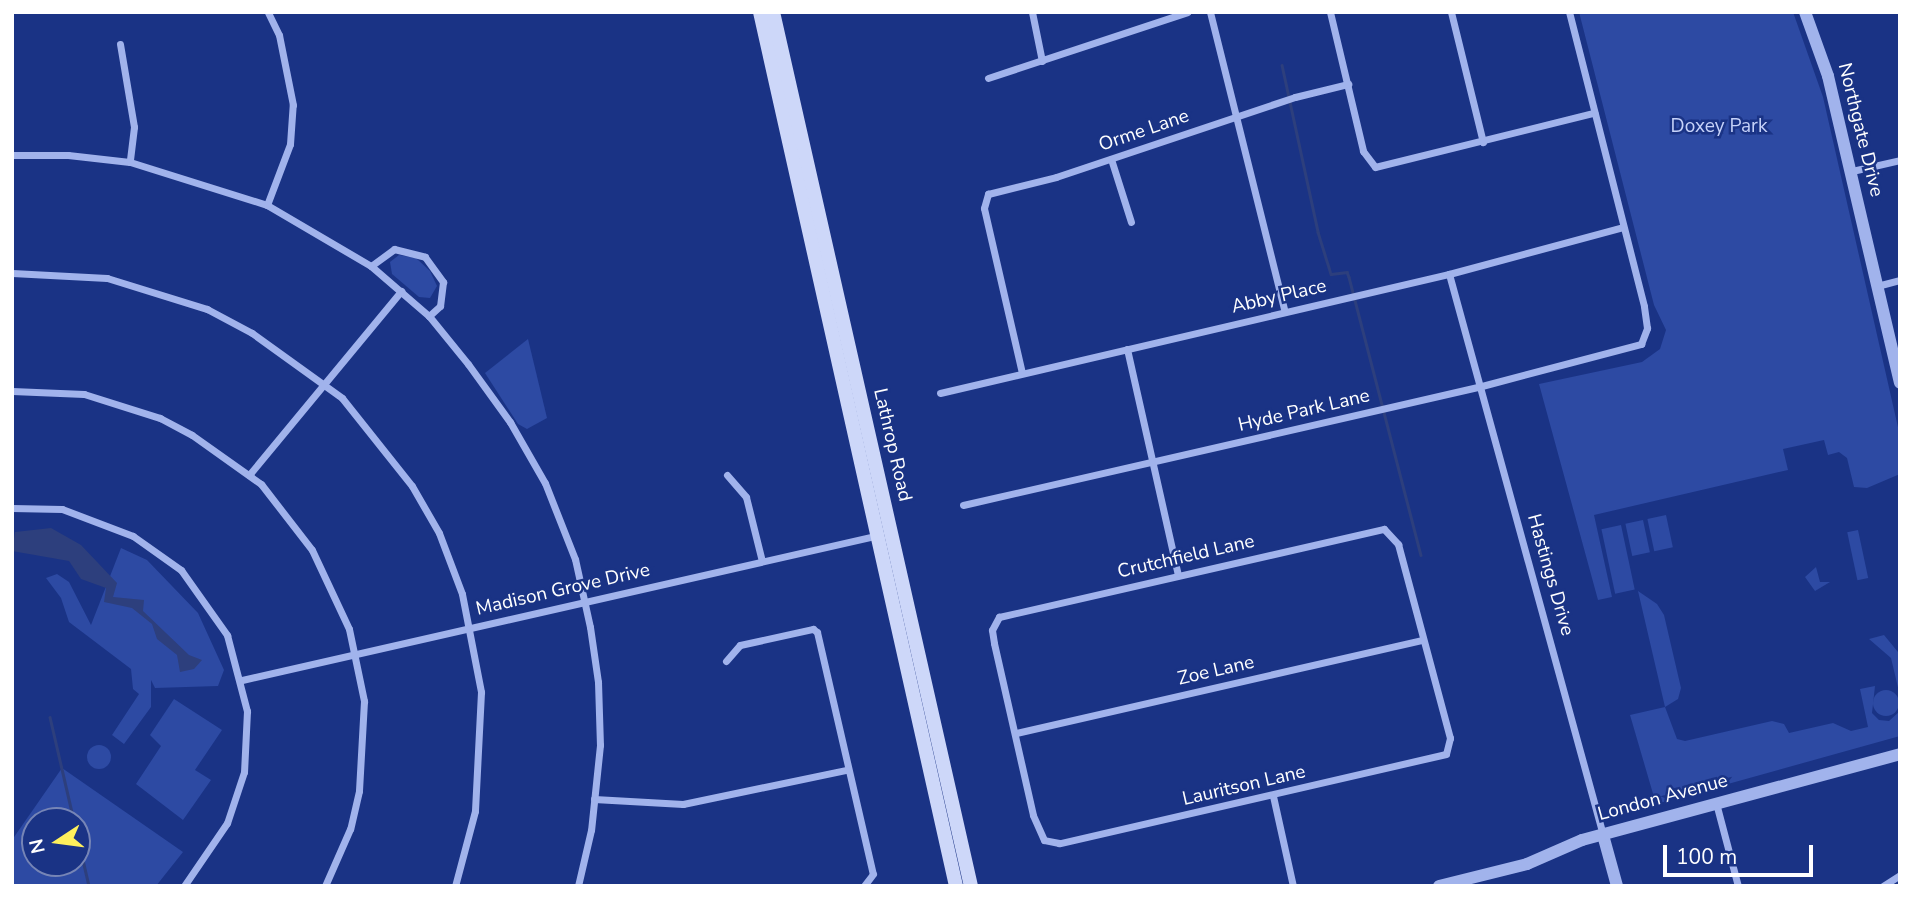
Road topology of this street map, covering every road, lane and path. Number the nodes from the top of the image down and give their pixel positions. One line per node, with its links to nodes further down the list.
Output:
1 (268, 12): 24 (street)
2 (760, 12): 23 (main road, Lathrop Road)
3 (773, 12): 23 (main road, Lathrop Road)
4 (1032, 12): 12 (street)
5 (1187, 12): 12 (street)
6 (1210, 12): 16 (street)
7 (1330, 12): 14 (street)
8 (1451, 12): 17 (street)
9 (1569, 12): 15 (street)
10 (1805, 12): 22 (street, Northgate Drive)
11 (120, 44): 21 (street)
12 (1042, 61): 13 (street)
13 (988, 78)
14 (1348, 84): 16 (street, Orme Lane); 17 (street)
15 (1594, 113): 17 (street); 26 (street)
16 (1235, 117): 19 (street, Orme Lane); 33 (street)
17 (1483, 142)
18 (12, 155): 21 (street)
19 (1111, 159): 25 (street); 36 (street, Orme Lane)
20 (1900, 160): 22 (street)
21 (130, 162): 24 (street)
22 (1852, 170): 31 (street, Northgate Drive)
23 (811, 204): 47 (main road, Lathrop Road); 48 (main road, Lathrop Road)
24 (267, 205): 27 (street)
25 (1131, 222)
26 (1623, 227): 29 (street, Abby Place); 39 (street, Hyde Park Lane)
27 (371, 266): 32 (street); 34 (street)
28 (12, 273): 37 (street)
29 (1449, 274): 33 (street, Abby Place); 39 (street, Hastings Drive)
30 (1900, 280): 31 (street)
31 (1877, 285): 38 (street, Northgate Drive)
32 (401, 291): 34 (street); 37 (street)
33 (1285, 312): 35 (street, Abby Place)
34 (429, 316): 51 (street)
35 (1127, 349): 36 (street, Abby Place); 42 (street)
36 (1022, 373): 41 (street, Abby Place)
37 (323, 383): 43 (street); 52 (street)
38 (1900, 383)
39 (1478, 387): 42 (street, Hyde Park Lane); 63 (street, Hastings Drive)
40 (12, 391): 43 (street)
41 (940, 393)
42 (1151, 462): 45 (street, Hyde Park Lane); 50 (street)
43 (248, 475): 54 (street)
44 (727, 475): 49 (street)
45 (963, 505)
46 (12, 508): 56 (street)
47 (892, 532): 48 (street, Madison Grove Drive); 72 (main road, Lathrop Road)
48 (876, 536): 49 (street, Madison Grove Drive); 71 (main road, Lathrop Road)
49 (762, 561): 51 (street, Madison Grove Drive)
50 (1178, 575): 53 (street, Crutchfield Lane); 57 (street, Crutchfield Lane)
51 (584, 600): 52 (street, Madison Grove Drive); 61 (street)
52 (472, 628): 54 (street, Madison Grove Drive); 69 (street)
53 (1423, 640): 57 (street, Zoe Lane); 60 (street, Lauritson Lane)
54 (355, 655): 56 (street, Madison Grove Drive); 68 (street)
55 (726, 661): 59 (street)
56 (242, 680): 67 (street)
57 (1016, 733): 60 (street, Lauritson Lane)
58 (1900, 754): 62 (street, London Avenue)
59 (846, 770): 61 (street); 66 (street)
60 (1273, 796): 73 (street)
61 (594, 799): 70 (street)
62 (1716, 803): 63 (street, London Avenue); 76 (street)
63 (1603, 835): 65 (street, London Avenue); 75 (street, Hastings Drive)
64 (1900, 875): 77 (street)
65 (1488, 880): 74 (street, London Avenue)
66 (868, 883)
67 (184, 886)
68 (326, 886)
69 (454, 886)
70 (578, 886)
71 (956, 886)
72 (971, 886)
73 (1293, 886)
74 (1439, 886)
75 (1617, 886)
76 (1738, 886)
77 (1883, 886)

